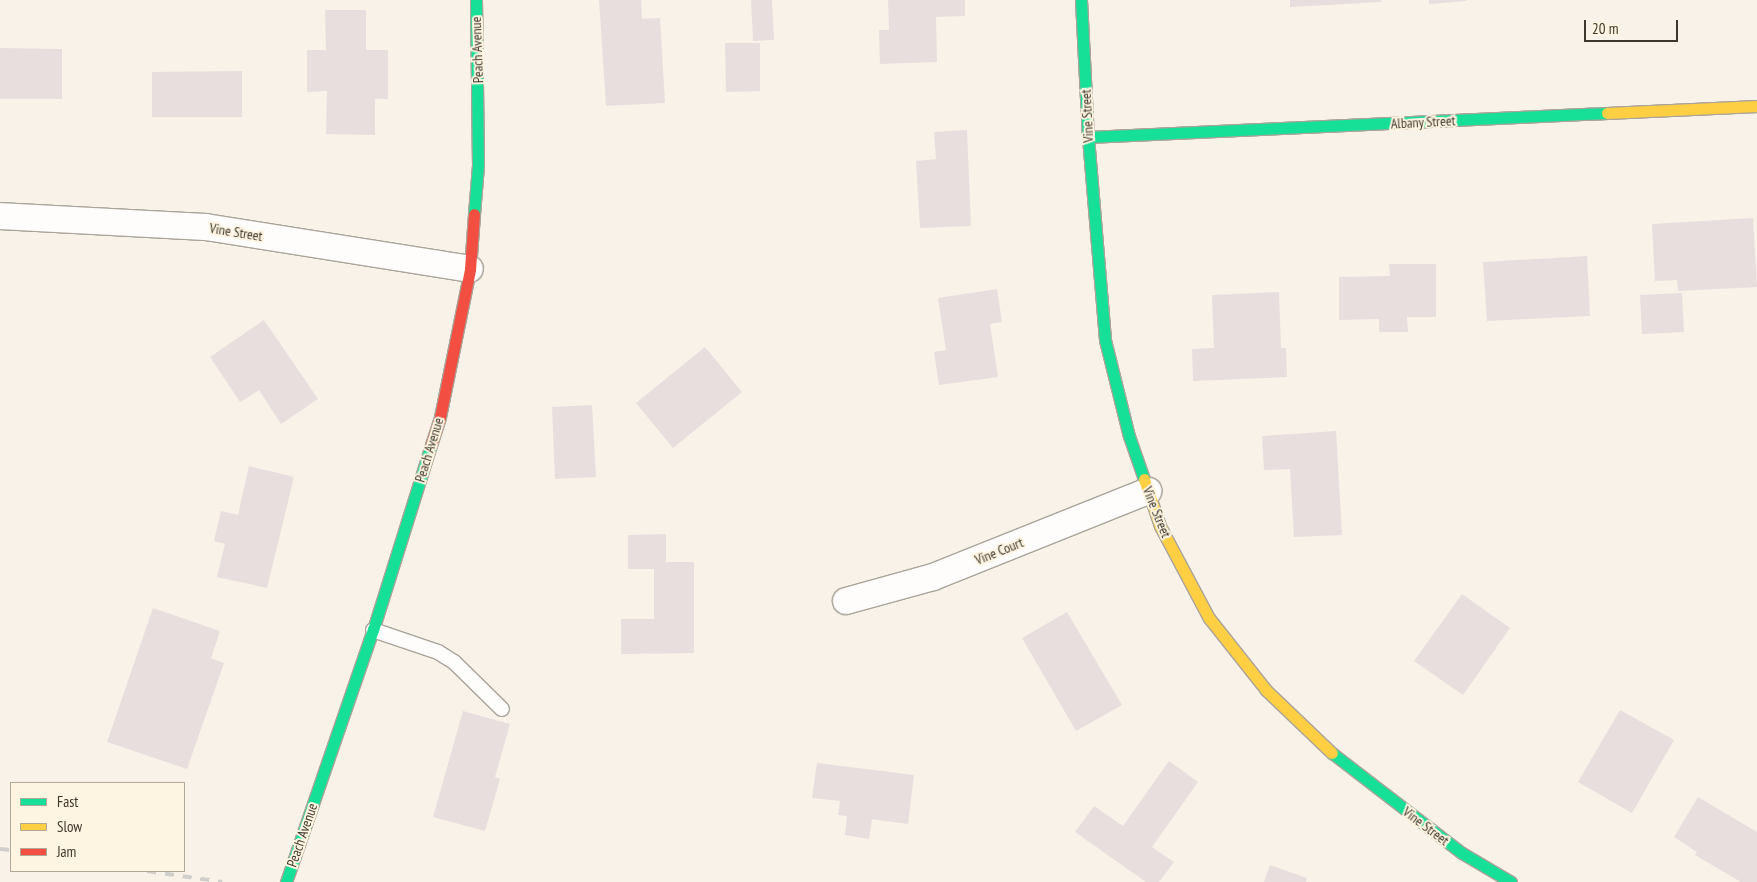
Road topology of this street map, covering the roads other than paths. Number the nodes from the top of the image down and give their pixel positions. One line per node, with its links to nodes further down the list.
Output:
1 (476, 0): 6 (street, Peach Avenue)
2 (1081, 0): 4 (street, Vine Street)
3 (1757, 106): 4 (street, Albany Street)
4 (1088, 137): 7 (street, Vine Street)
5 (0, 216): 6 (street, Vine Street)
6 (470, 269): 9 (street, Peach Avenue)
7 (1148, 491): 8 (street, Vine Court); 12 (street, Vine Street)
8 (846, 600)
9 (373, 630): 10 (lane); 11 (street, Peach Avenue)
10 (502, 708)
11 (286, 882)
12 (1511, 882)

